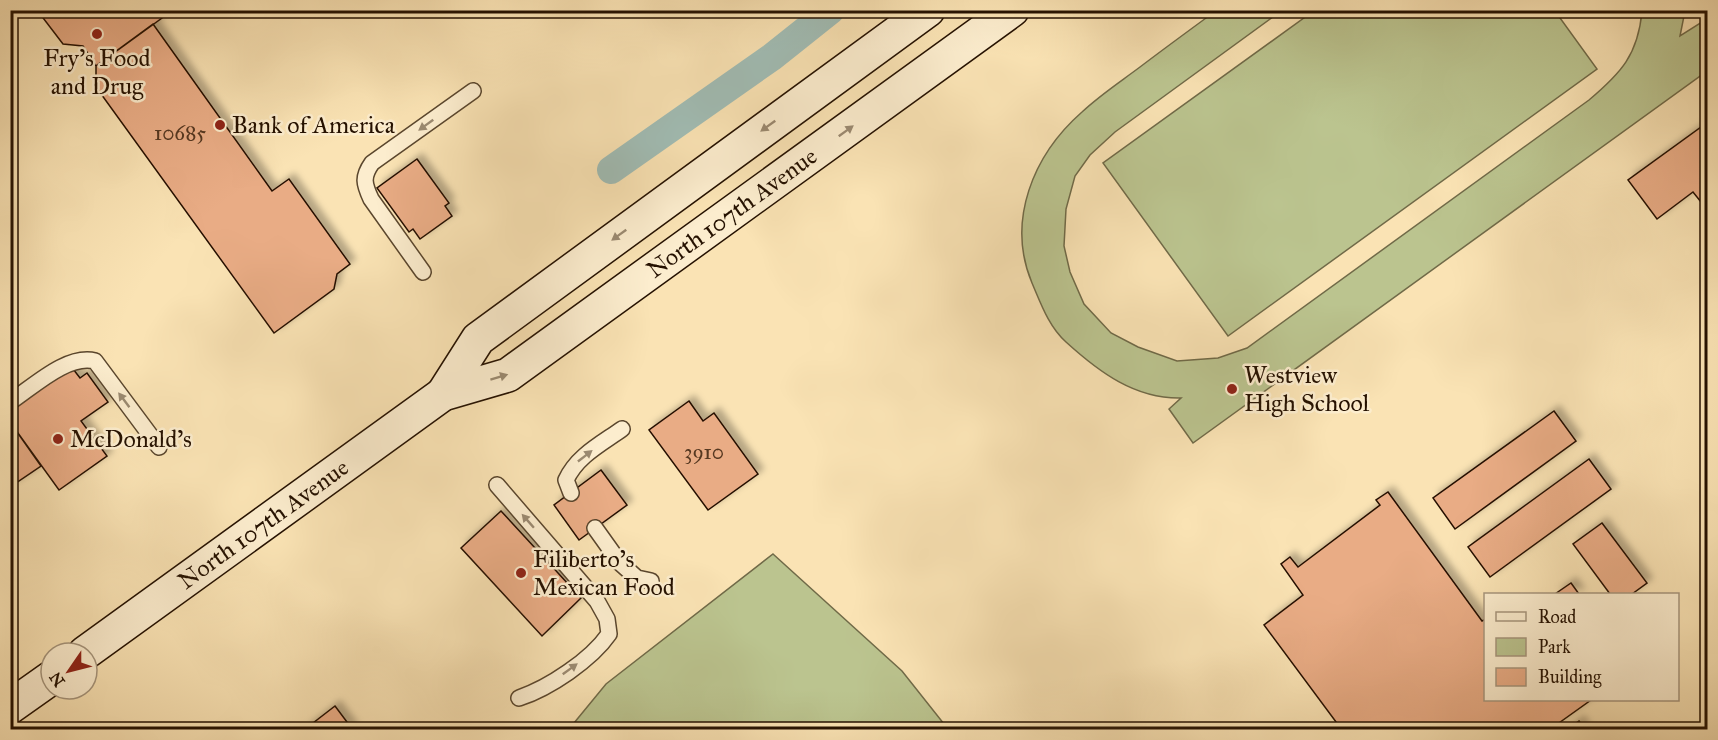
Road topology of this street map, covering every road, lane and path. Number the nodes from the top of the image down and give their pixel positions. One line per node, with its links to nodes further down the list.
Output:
1 (928, 10): 5 (main road, North 107th Avenue, one-way to 5)
2 (1012, 10): 5 (main road, North 107th Avenue, one-way to 2)
3 (473, 91): 4 (lane, one-way to 4)
4 (423, 272)
5 (443, 393): 13 (main road, North 107th Avenue)
6 (10, 402): 8 (lane, one-way to 6)
7 (622, 429): 10 (lane, one-way to 7)
8 (159, 447)
9 (497, 484): 15 (lane, one-way to 9)
10 (571, 493)
11 (595, 528): 12 (lane)
12 (651, 581)
13 (99, 643)
14 (39, 686): 16 (main road)
15 (519, 698)
16 (10, 707)

